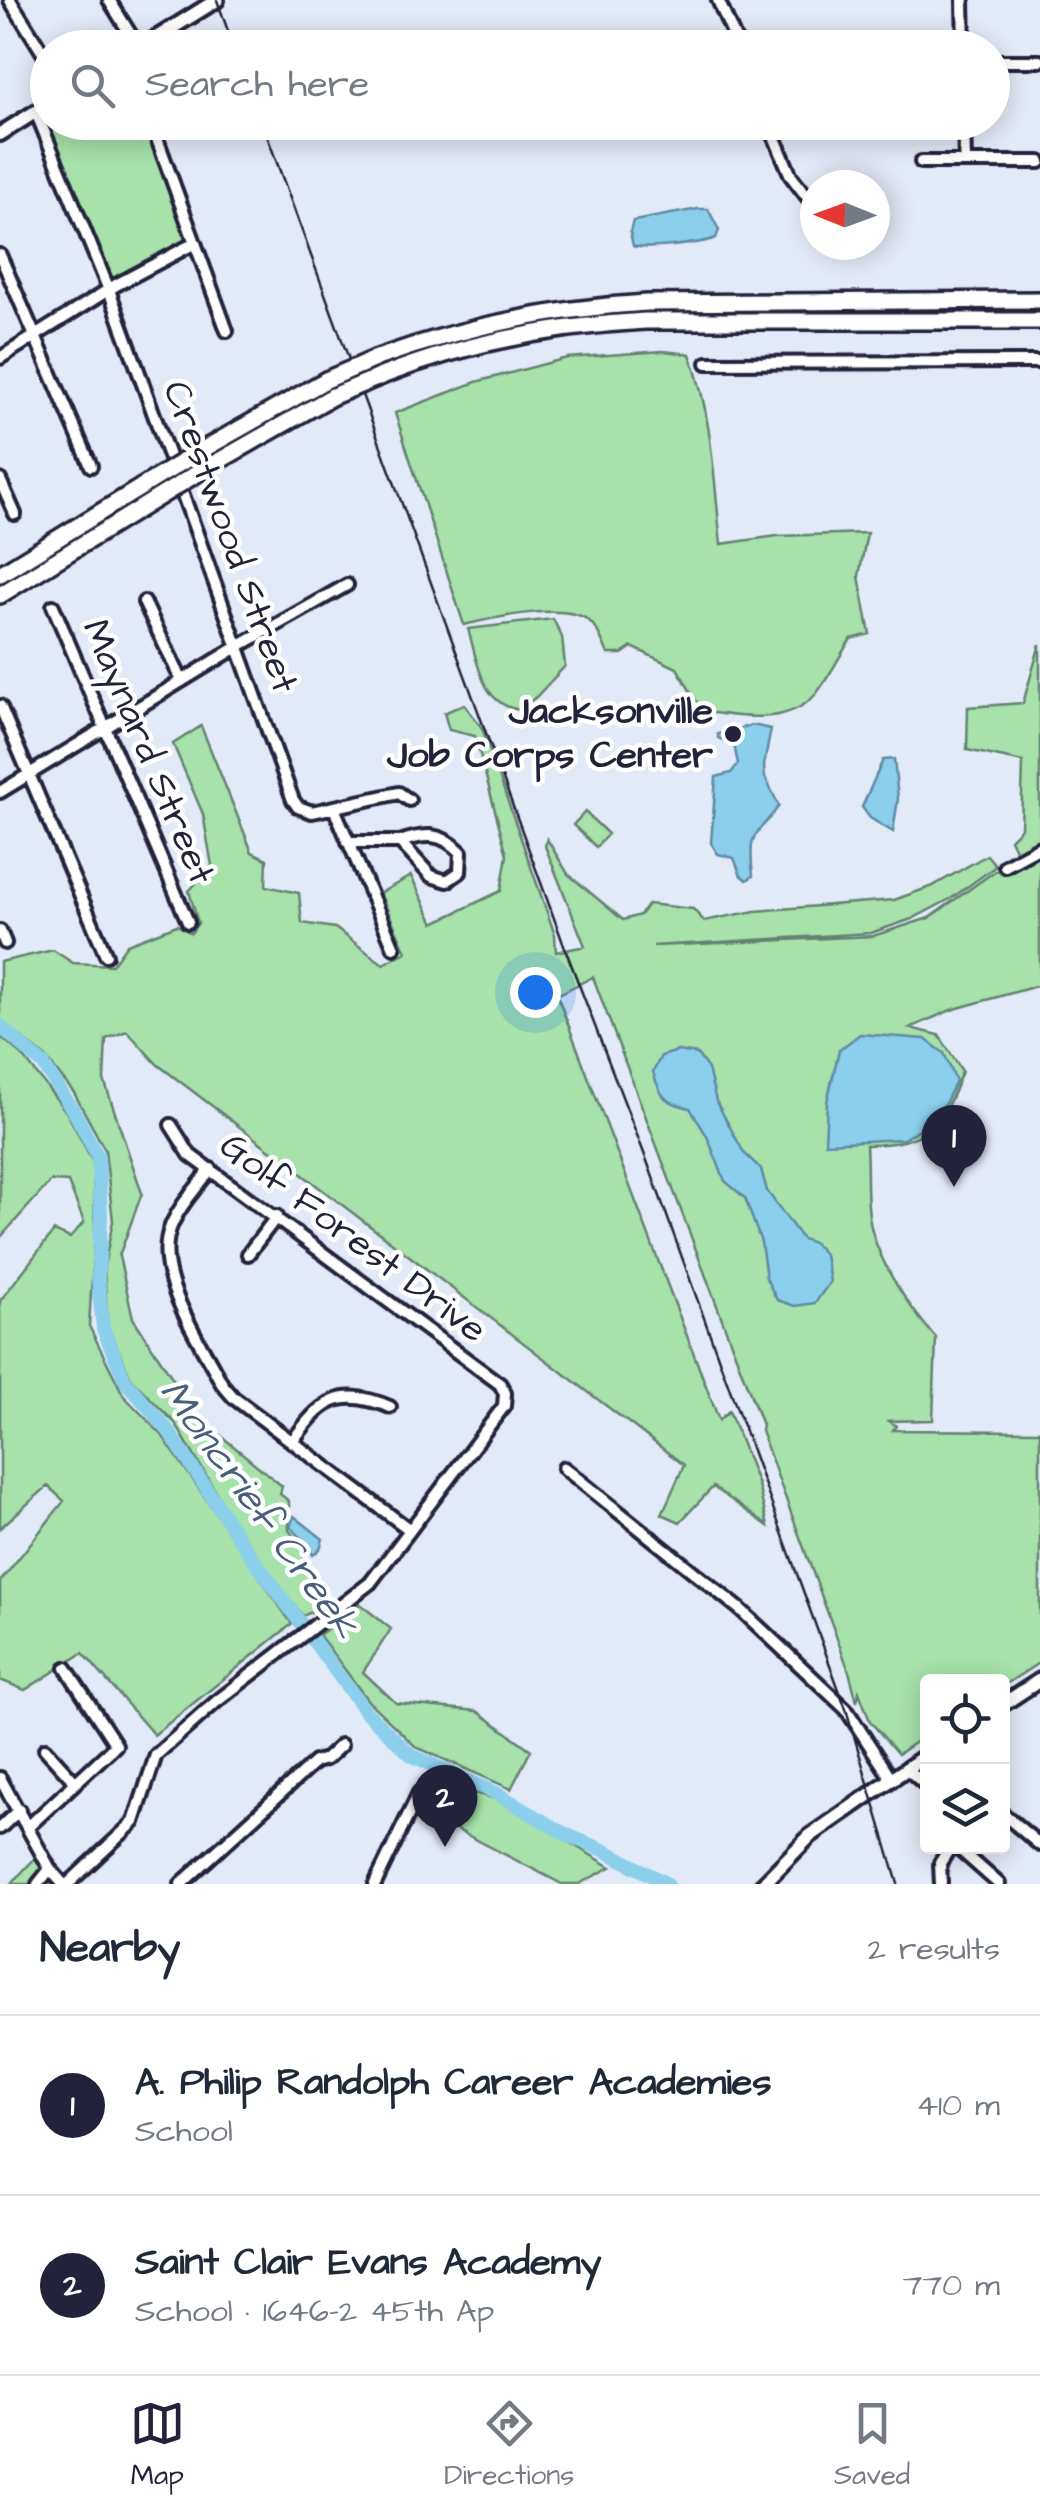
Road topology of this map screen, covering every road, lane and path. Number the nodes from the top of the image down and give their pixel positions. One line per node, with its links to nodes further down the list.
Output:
1 (10, 0): 10 (street)
2 (109, 0): 6 (street)
3 (718, 0): 8 (street)
4 (963, 0): 9 (street)
5 (213, 1): 7 (main road)
6 (128, 30)
7 (167, 30)
8 (732, 30)
9 (964, 30)
10 (30, 32)
11 (1040, 60): 12 (street)
12 (1010, 61)
13 (30, 115): 14 (main road)
14 (0, 134)
15 (54, 140): 25 (street, Crestwood Street)
16 (158, 140): 23 (street)
17 (776, 140): 22 (street)
18 (964, 140): 20 (street)
19 (921, 162): 20 (street)
20 (965, 162): 21 (street)
21 (1040, 162)
22 (800, 188)
23 (195, 243): 25 (street); 30 (street)
24 (0, 255): 31 (street)
25 (109, 290): 31 (street); 43 (street, Crestwood Street)
26 (1040, 299): 38 (highway, bridge)
27 (1040, 321): 28 (highway)
28 (931, 322): 29 (highway); 40 (highway, bridge)
29 (1040, 330)
30 (227, 331)
31 (35, 337): 32 (street); 35 (street)
32 (0, 358)
33 (1040, 362): 34 (street)
34 (707, 363)
35 (91, 466)
36 (0, 480): 37 (street)
37 (14, 514)
38 (0, 574)
39 (346, 585): 43 (street)
40 (0, 595)
41 (144, 602): 44 (street)
42 (53, 606): 46 (street, Maynard Street)
43 (238, 646): 44 (street); 50 (street, Crestwood Street)
44 (182, 681): 46 (street)
45 (0, 706): 47 (street)
46 (106, 727): 47 (street); 55 (street, Maynard Street)
47 (29, 775): 48 (street); 59 (street)
48 (0, 792)
49 (409, 800): 50 (street)
50 (334, 808): 51 (street)
51 (348, 842): 52 (street); 58 (street)
52 (400, 842): 52 (street)
53 (1040, 847): 54 (street)
54 (1005, 866)
55 (188, 922)
56 (0, 931): 57 (street)
57 (5, 943)
58 (394, 948)
59 (106, 954)
60 (171, 1124): 61 (street, Golf Forest Drive)
61 (211, 1169): 62 (street, Golf Forest Drive); 65 (street)
62 (277, 1216): 63 (street); 67 (street, Golf Forest Drive)
63 (248, 1254)
64 (390, 1407): 65 (street)
65 (292, 1442): 67 (street)
66 (564, 1468): 76 (street)
67 (410, 1530): 89 (street)
68 (66, 1668): 78 (street)
69 (1040, 1680): 70 (main road)
70 (1010, 1700)
71 (341, 1745): 90 (street)
72 (45, 1749): 78 (street)
73 (920, 1759): 74 (main road)
74 (906, 1768): 76 (main road); 77 (street)
75 (0, 1778): 80 (street)
76 (891, 1778): 92 (main road)
77 (920, 1780)
78 (75, 1782): 82 (street)
79 (420, 1793): 91 (street)
80 (18, 1810): 82 (street); 83 (street)
81 (1010, 1820): 84 (street)
82 (28, 1827): 87 (street)
83 (0, 1828)
84 (1040, 1846)
85 (947, 1854): 93 (street)
86 (963, 1854): 94 (street)
87 (50, 1868): 88 (street); 89 (street)
88 (38, 1884)
89 (65, 1884)
90 (181, 1884)
91 (375, 1884)
92 (763, 1884)
93 (941, 1884)
94 (999, 1884)

